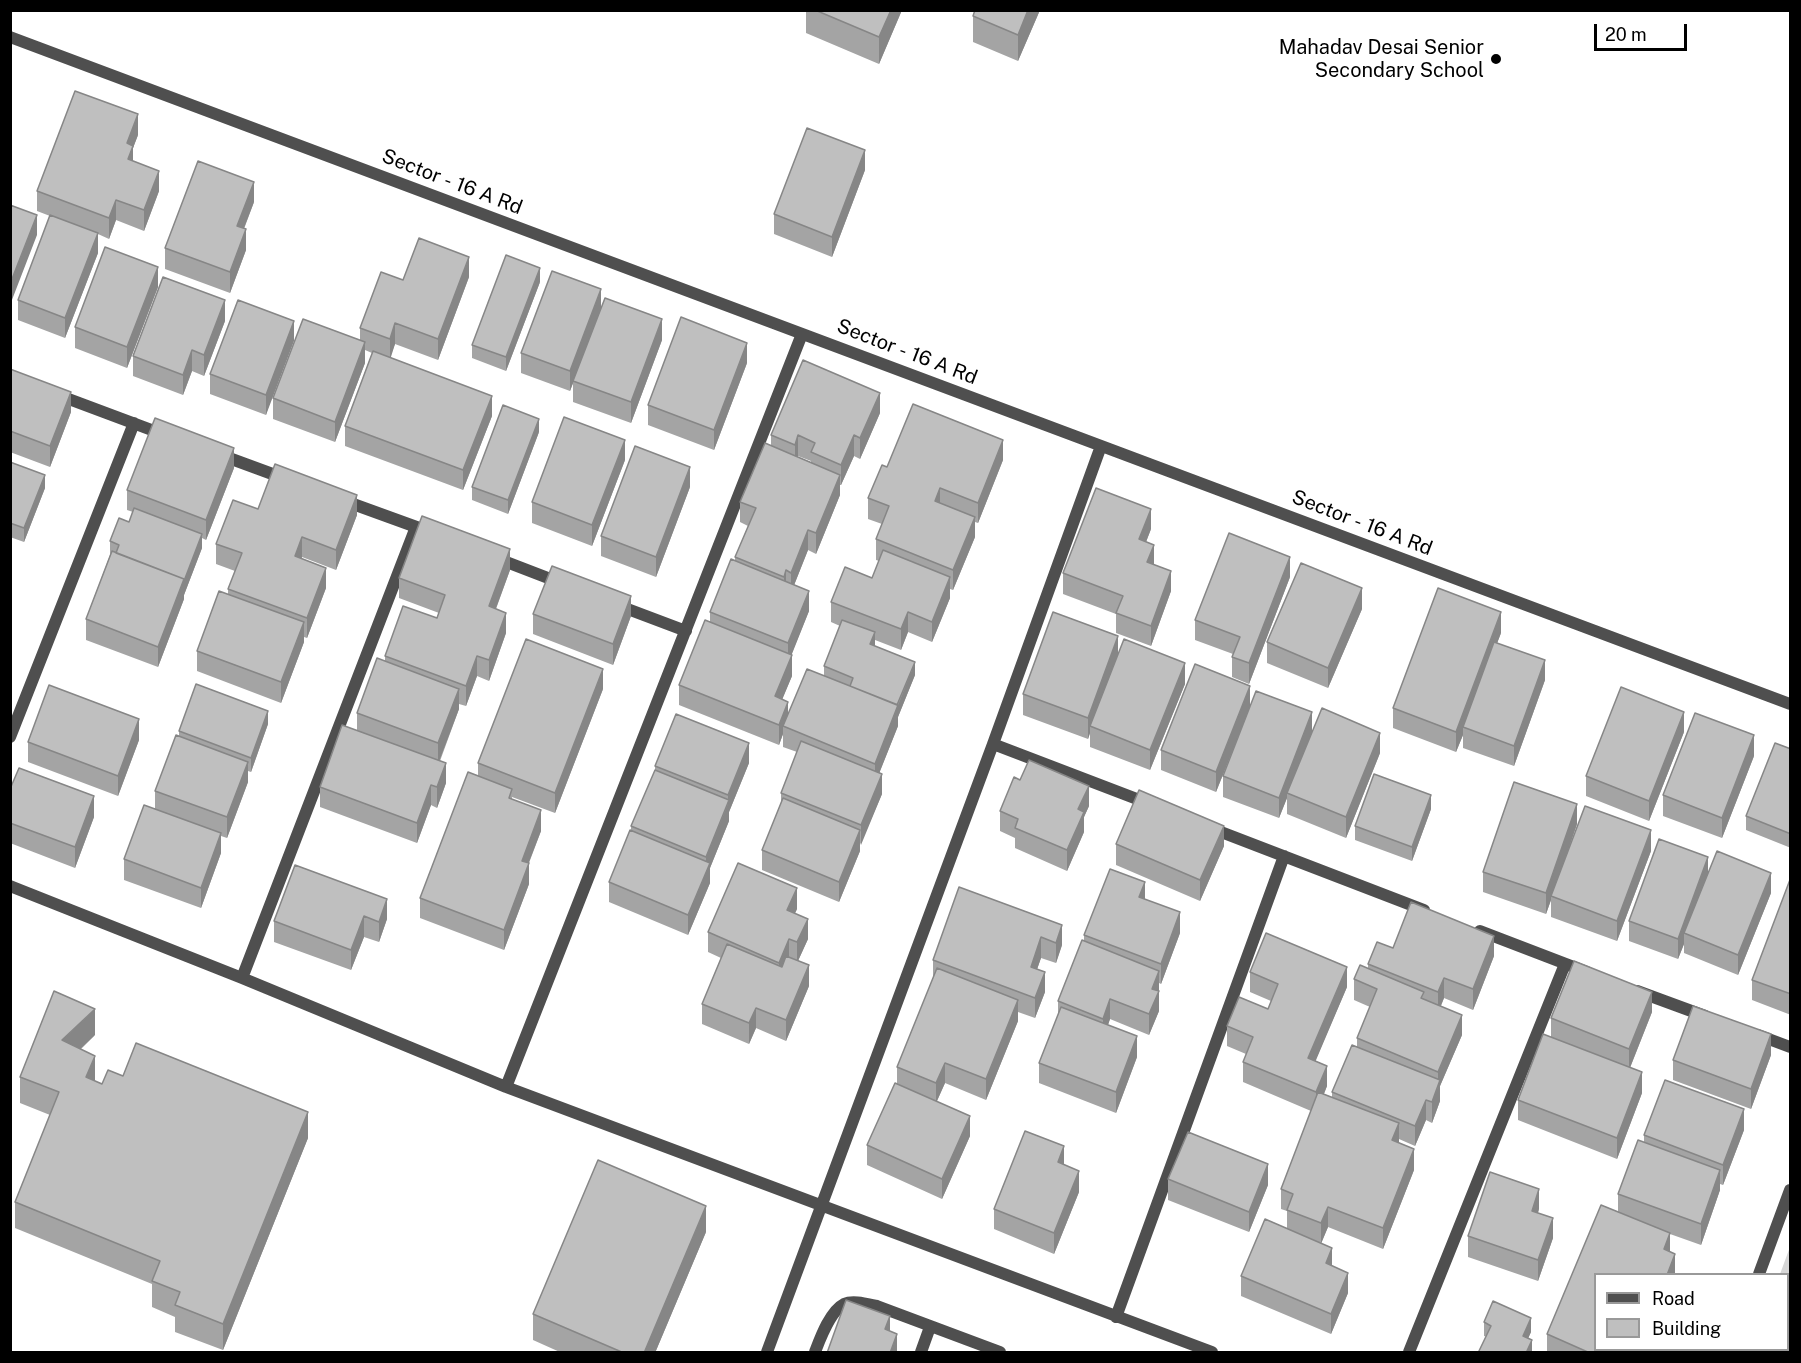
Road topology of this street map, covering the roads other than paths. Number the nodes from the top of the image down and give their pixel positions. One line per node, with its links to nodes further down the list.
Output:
1 (10, 37): 2 (street, Sector - 16 A Rd)
2 (802, 334): 6 (street, Sector - 16 A Rd); 15 (street)
3 (44, 390): 4 (street)
4 (134, 423): 5 (street); 17 (street)
5 (177, 439)
6 (1101, 446): 16 (street, Sector - 16 A Rd); 18 (street)
7 (210, 451): 8 (street)
8 (297, 483)
9 (329, 495): 10 (street)
10 (416, 527): 11 (street); 27 (street)
11 (448, 539)
12 (481, 552): 13 (street)
13 (578, 589)
14 (610, 602): 15 (street)
15 (686, 631): 32 (street)
16 (1791, 704)
17 (10, 737)
18 (993, 744): 19 (street); 34 (street)
19 (1163, 809)
20 (1196, 822): 21 (street)
21 (1284, 856): 23 (street); 36 (street)
22 (10, 886): 27 (street)
23 (1435, 914)
24 (1467, 927): 25 (street)
25 (1565, 964): 26 (street); 43 (street)
26 (1597, 976)
27 (242, 978): 32 (street)
28 (1629, 988): 29 (street)
29 (1715, 1020)
30 (1748, 1032): 31 (street)
31 (1791, 1047)
32 (506, 1087): 34 (street)
33 (1791, 1190): 35 (street)
34 (821, 1206): 36 (street); 39 (street)
35 (1760, 1273)
36 (1116, 1317): 38 (street)
37 (930, 1328): 40 (street); 41 (street); 42 (street)
38 (1209, 1352)
39 (767, 1353)
40 (815, 1353)
41 (921, 1353)
42 (1000, 1353)
43 (1409, 1353)

